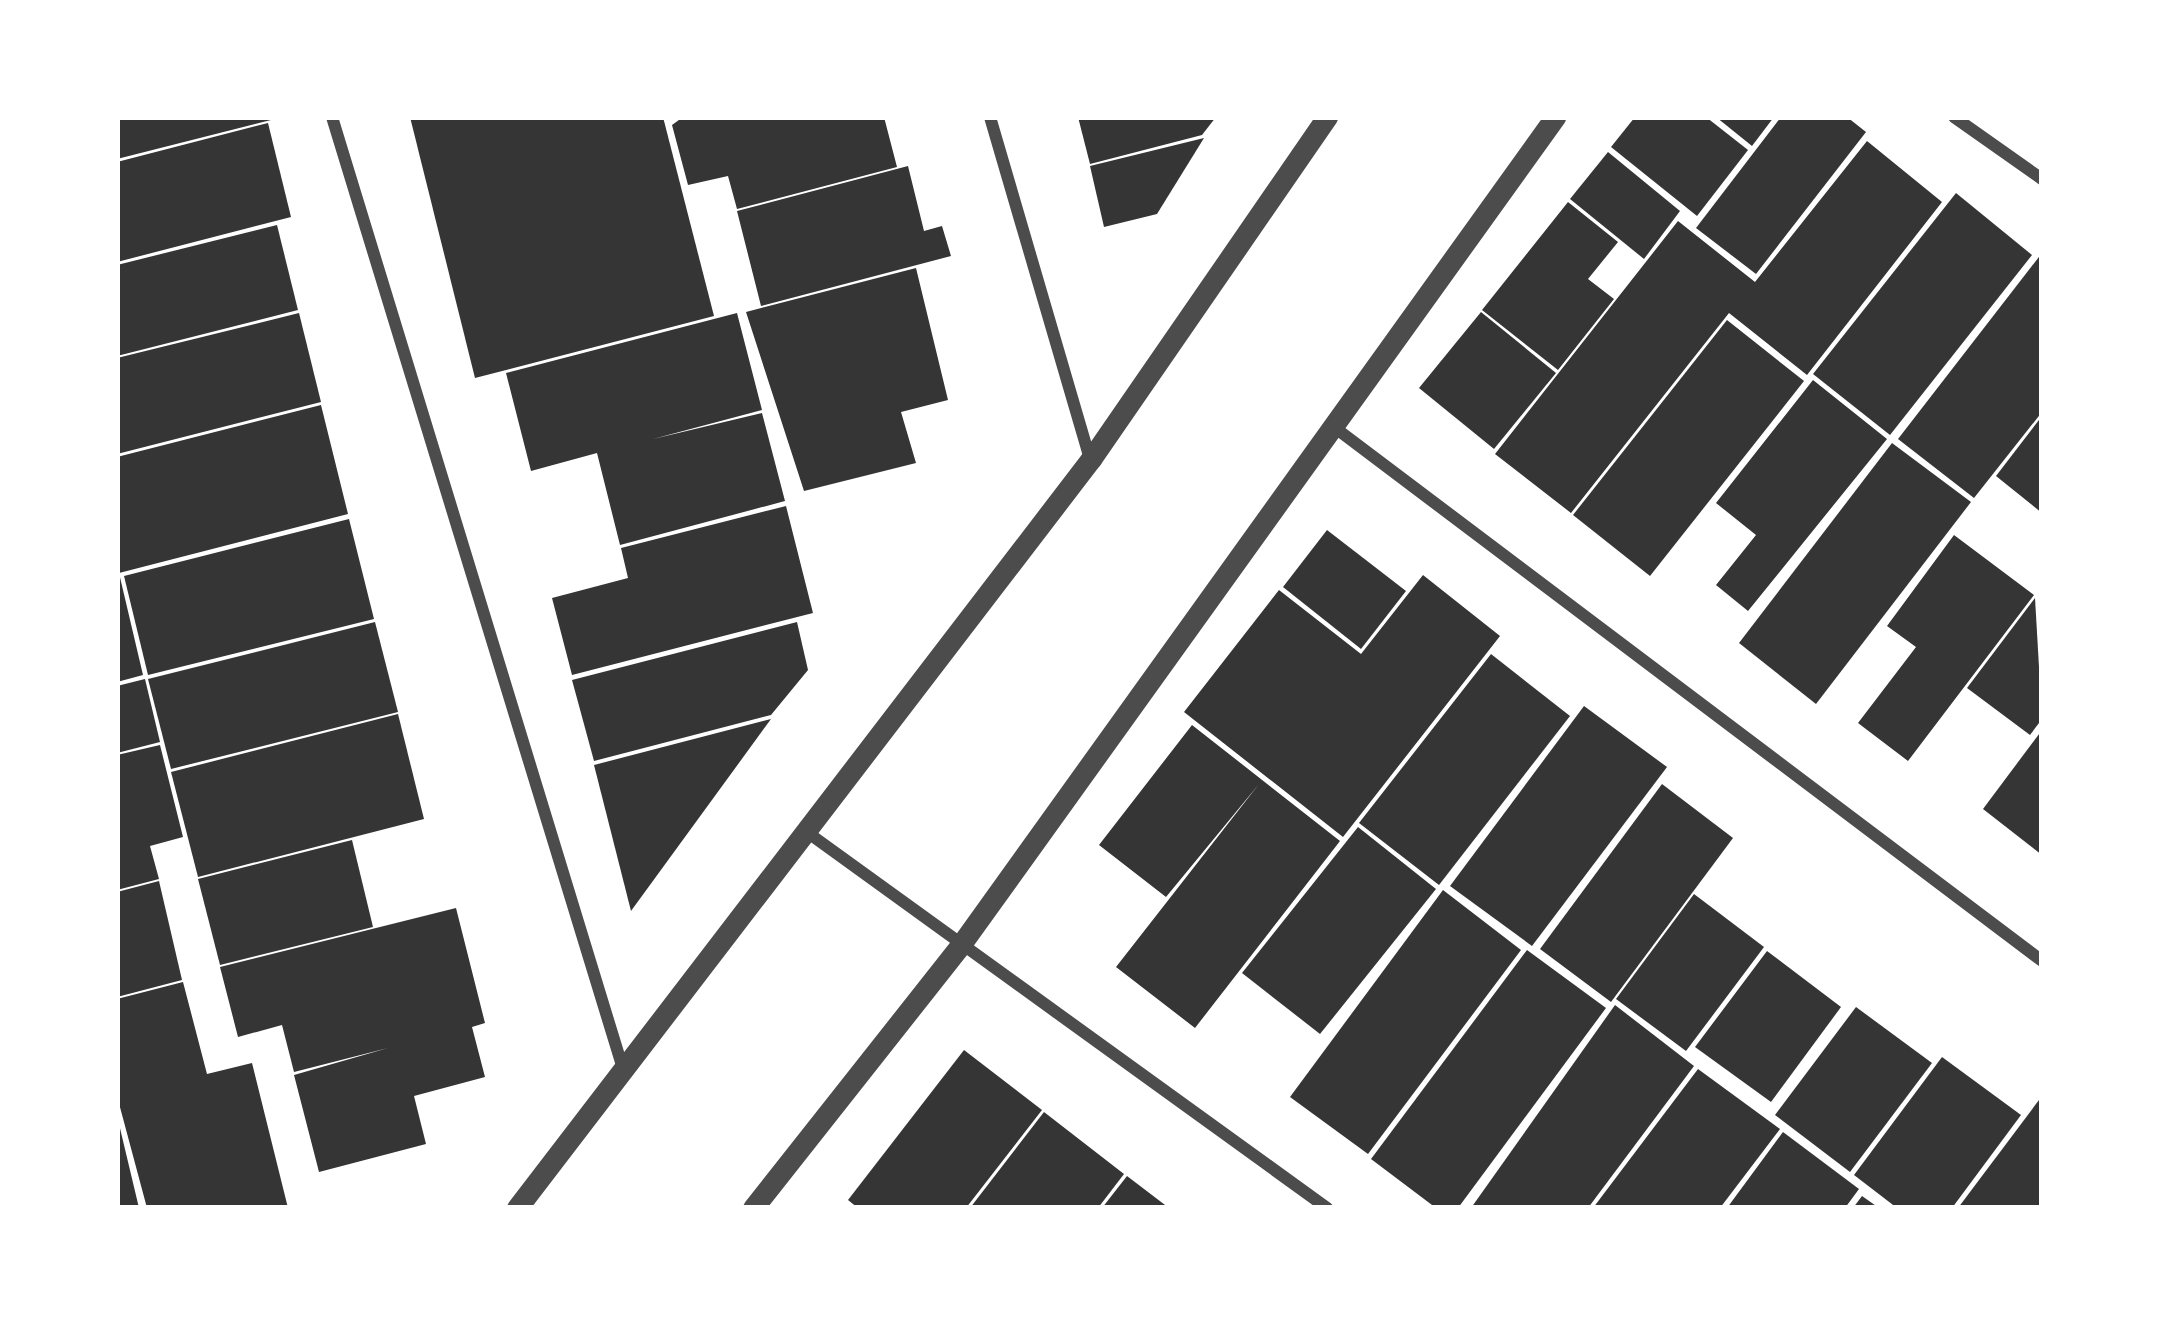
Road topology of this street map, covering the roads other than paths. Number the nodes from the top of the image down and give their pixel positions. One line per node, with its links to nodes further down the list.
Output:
1 (332, 117): 12 (street)
2 (990, 117): 8 (street)
3 (1327, 117): 8 (street)
4 (1555, 117): 7 (street)
5 (1954, 117): 6 (street)
6 (2042, 179)
7 (1334, 427): 10 (street); 11 (street)
8 (1090, 459): 9 (street)
9 (811, 835): 10 (street); 12 (street)
10 (962, 943): 14 (street); 15 (street)
11 (2042, 961)
12 (626, 1078): 13 (street)
13 (517, 1208)
14 (754, 1208)
15 (1327, 1208)

